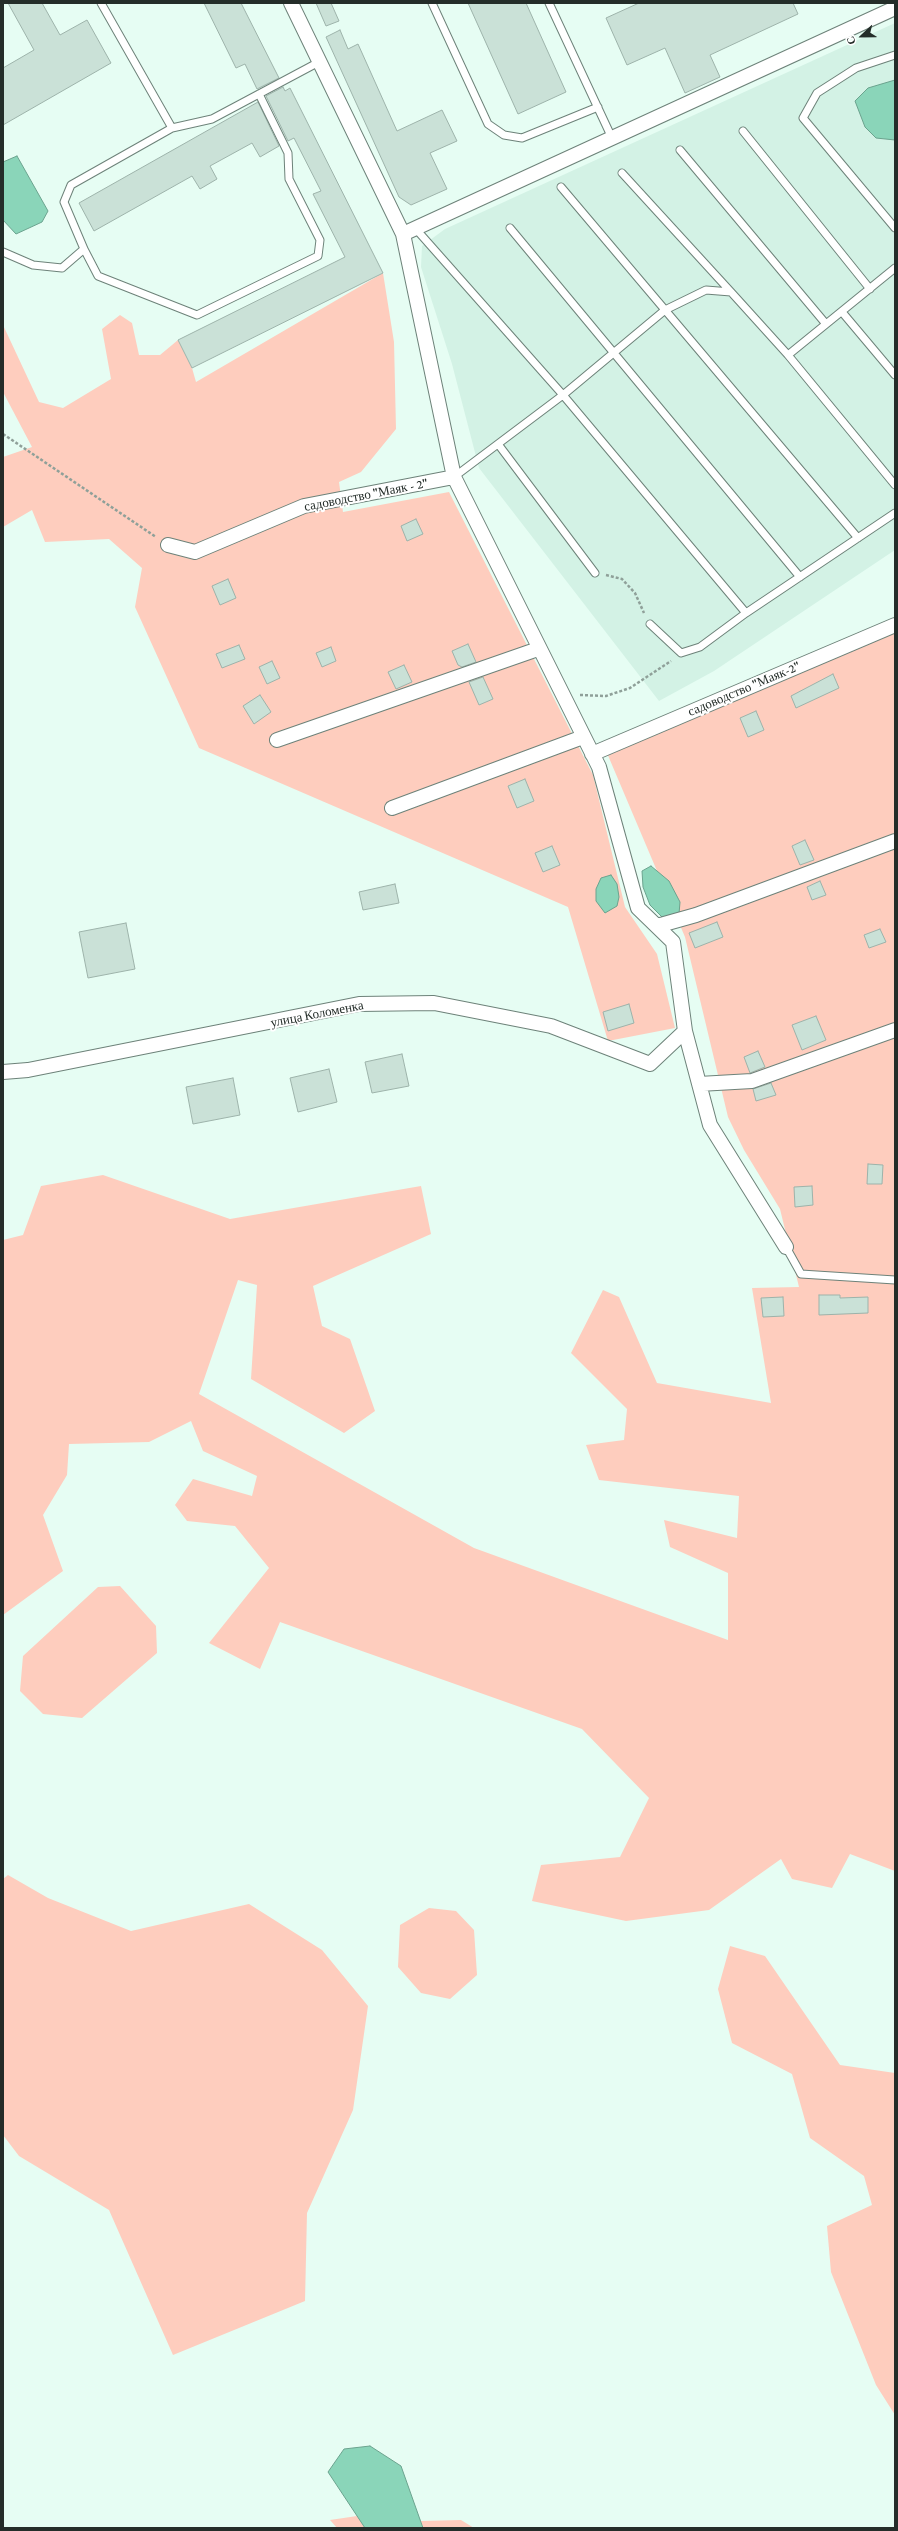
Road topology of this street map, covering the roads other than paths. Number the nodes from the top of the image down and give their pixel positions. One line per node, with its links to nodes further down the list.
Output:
1 (101, 3): 10 (lane)
2 (291, 3): 7 (street)
3 (432, 3): 9 (lane)
4 (549, 3): 9 (lane)
5 (895, 8): 12 (street)
6 (895, 55): 17 (lane)
7 (319, 62): 8 (lane); 18 (street)
8 (259, 94): 10 (lane); 19 (lane)
9 (598, 107): 12 (lane)
10 (172, 128): 19 (lane)
11 (743, 131): 22 (lane)
12 (612, 138): 18 (street)
13 (680, 150): 26 (lane)
14 (622, 173): 23 (lane)
15 (561, 187): 24 (lane)
16 (510, 228): 27 (lane)
17 (895, 228)
18 (409, 231): 30 (lane); 32 (street)
19 (84, 249): 20 (lane)
20 (3, 252)
21 (894, 271): 22 (lane)
22 (870, 289): 25 (lane)
23 (731, 292): 24 (lane); 28 (lane)
24 (665, 310): 27 (lane); 35 (lane)
25 (842, 312): 26 (lane); 29 (lane)
26 (826, 324): 28 (lane)
27 (613, 352): 30 (lane); 38 (lane)
28 (788, 355): 33 (lane)
29 (895, 375)
30 (563, 395): 31 (lane); 39 (lane)
31 (498, 444): 32 (lane); 37 (lane)
32 (454, 477): 36 (street, садоводство "Маяк - 2"); 42 (street)
33 (895, 485)
34 (895, 513): 35 (lane)
35 (858, 538): 38 (lane)
36 (168, 545)
37 (595, 573)
38 (800, 577): 39 (lane)
39 (746, 613): 40 (lane)
40 (650, 624)
41 (895, 625): 45 (street, садоводство "Маяк-2")
42 (538, 649): 43 (street); 44 (street)
43 (583, 737): 45 (street); 46 (street)
44 (277, 740)
45 (592, 754): 48 (street)
46 (392, 808)
47 (895, 842): 48 (street)
48 (657, 926): 50 (street)
49 (895, 1030): 52 (street)
50 (685, 1031): 51 (street, улица Коломенка); 52 (street)
51 (3, 1072)
52 (699, 1084): 53 (street)
53 (786, 1247): 54 (lane)
54 (895, 1280)

